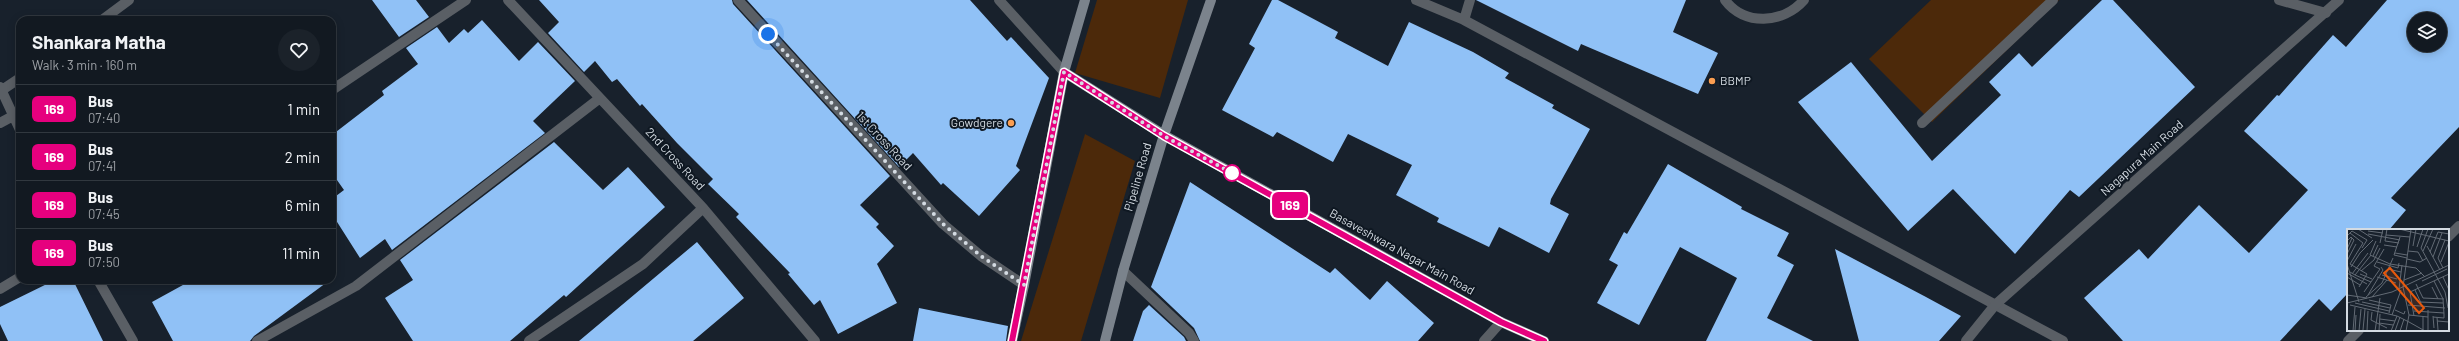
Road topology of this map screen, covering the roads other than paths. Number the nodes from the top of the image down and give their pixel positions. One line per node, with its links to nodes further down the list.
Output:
1 (129, 0): 16 (street)
2 (466, 0): 20 (street)
3 (508, 0): 22 (street, 2nd Cross Road)
4 (738, 0): 34 (street, 1st Cross Road)
5 (999, 0): 18 (street)
6 (1085, 0): 18 (main road)
7 (1211, 0): 27 (main road, Pipeline Road)
8 (1416, 0): 17 (street)
9 (1470, 0): 17 (street)
10 (1725, 0): 11 (street)
11 (1804, 0)
12 (2053, 0): 26 (street)
13 (2280, 0): 15 (street)
14 (2339, 0): 15 (street, Nagapura Main Road)
15 (2326, 13): 36 (street, Nagapura Main Road)
16 (107, 16)
17 (1464, 20): 36 (street)
18 (1064, 72): 27 (main road, Basaveshwara Nagar Main Road); 34 (main road)
19 (16, 80): 21 (street)
20 (336, 87)
21 (1, 89): 23 (street)
22 (600, 98): 28 (street, 2nd Cross Road); 40 (street)
23 (13, 116): 24 (street); 25 (street)
24 (16, 122)
25 (0, 123)
26 (1922, 123)
27 (1164, 136): 31 (main road, Pipeline Road); 37 (main road, Basaveshwara Nagar Main Road)
28 (703, 208): 41 (street); 42 (street, 2nd Cross Road)
29 (2459, 226): 30 (street)
30 (2449, 236)
31 (1124, 271): 44 (main road, Pipeline Road); 45 (street)
32 (16, 280): 35 (street)
33 (100, 284): 39 (street)
34 (1024, 285): 43 (main road)
35 (0, 289)
36 (1995, 306): 48 (street, Nagapura Main Road); 49 (street)
37 (1501, 322): 46 (street); 47 (main road, Basaveshwara Nagar Main Road)
38 (2358, 331): 50 (street)
39 (132, 341)
40 (257, 341)
41 (529, 341)
42 (815, 341)
43 (1012, 341)
44 (1105, 341)
45 (1194, 341)
46 (1484, 341)
47 (1544, 341)
48 (1966, 341)
49 (2063, 341)
50 (2348, 341)

